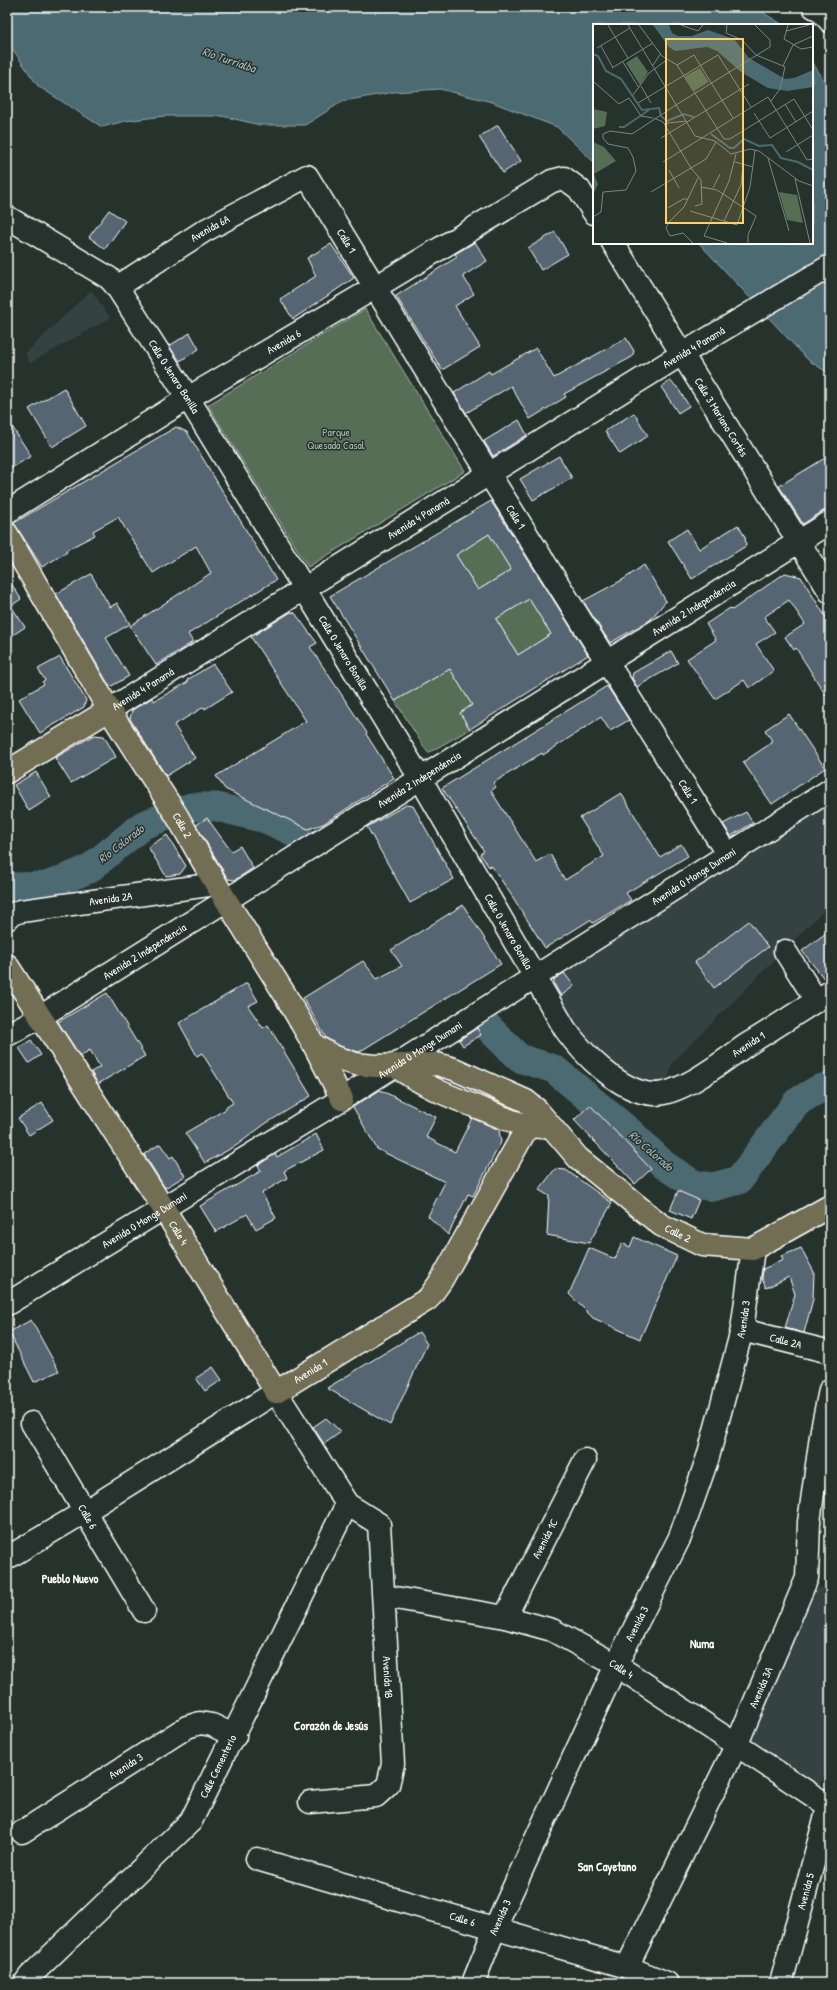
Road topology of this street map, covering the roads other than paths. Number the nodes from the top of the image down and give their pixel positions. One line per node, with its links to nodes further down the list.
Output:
1 (814, 7): 2 (street)
2 (830, 21)
3 (307, 176): 8 (street, Avenida 6A); 9 (street, Calle 1)
4 (593, 211): 9 (street, Avenida 6)
5 (10, 223): 8 (street, Calle 0 Jenaro Bonilla)
6 (614, 244): 10 (street, Calle 3 Mariano Cortés)
7 (830, 266): 10 (street, Avenida 4 Panamá)
8 (117, 287): 11 (street, Calle 0 Jenaro Bonilla)
9 (376, 287): 11 (street, Avenida 6); 12 (street, Calle 1)
10 (682, 354): 12 (street, Avenida 4 Panamá); 16 (street, Calle 3 Mariano Cortés)
11 (188, 398): 13 (street, Avenida 6); 17 (street, Calle 0 Jenaro Bonilla)
12 (489, 474): 17 (street, Avenida 4 Panamá); 19 (street, Calle 1)
13 (7, 512)
14 (830, 522): 16 (street, Avenida 2 Independencia)
15 (7, 534): 20 (main road, Calle 2)
16 (799, 540): 18 (street, Calle 3 Mariano Cortés); 19 (street, Avenida 2 Independencia)
17 (304, 589): 20 (street, Avenida 4 Panamá); 22 (street, Calle 0 Jenaro Bonilla)
18 (830, 592)
19 (607, 661): 22 (street, Avenida 2 Independencia); 24 (street, Calle 1)
20 (109, 710): 21 (main road, Avenida 4 Panamá); 25 (main road, Calle 2)
21 (7, 772)
22 (420, 778): 25 (street, Avenida 2 Independencia); 29 (street, Calle 0 Jenaro Bonilla)
23 (830, 790): 24 (street, Avenida 0 Monge Dumani)
24 (728, 855): 29 (street, Avenida 0 Monge Dumani)
25 (221, 892): 26 (street, Avenida 2A); 31 (street, Avenida 2 Independencia); 34 (main road, Calle 2)
26 (7, 919)
27 (785, 951): 30 (street)
28 (7, 965): 31 (main road, Calle 4)
29 (536, 975): 32 (street, Avenida 0 Monge Dumani); 37 (street, Calle 0 Jenaro Bonilla)
30 (823, 996): 37 (street, Avenida 1)
31 (40, 1017): 33 (street, Avenida 2 Independencia); 41 (main road, Calle 4)
32 (445, 1033): 35 (street); 36 (street, Avenida 0 Monge Dumani)
33 (7, 1035)
34 (314, 1045): 36 (main road); 38 (main road, Calle 2)
35 (423, 1064): 36 (main road); 39 (main road)
36 (394, 1065): 38 (street, Avenida 0 Monge Dumani); 39 (main road, Calle 2)
37 (664, 1093)
38 (342, 1099): 41 (street, Avenida 0 Monge Dumani)
39 (532, 1118): 42 (main road, Calle 2); 47 (main road, Avenida 1)
40 (830, 1206): 42 (main road)
41 (164, 1209): 43 (street, Avenida 0 Monge Dumani); 47 (main road, Calle 4)
42 (753, 1249): 44 (street, Avenida 3)
43 (7, 1304)
44 (742, 1330): 45 (street, Calle 2A); 56 (street, Avenida 3)
45 (830, 1352)
46 (830, 1390): 58 (street, Avenida 3A)
47 (276, 1392): 50 (street, Calle 4); 51 (street, Avenida 1)
48 (32, 1423): 51 (street, Calle 6)
49 (585, 1460): 55 (street, Avenida 1C)
50 (347, 1504): 53 (street, Avenida 1B); 57 (street, Calle Cementerio)
51 (86, 1511): 52 (street, Avenida 1); 54 (street, Calle 6)
52 (7, 1558)
53 (384, 1596): 55 (street, Calle 4); 59 (street, Avenida 1B)
54 (144, 1611)
55 (505, 1618): 56 (street, Calle 4)
56 (616, 1665): 58 (street, Calle 4); 63 (street, Avenida 3)
57 (235, 1736): 61 (street, Avenida 3); 65 (street, Calle Cementerio)
58 (736, 1746): 60 (street, Calle 4); 64 (street, Avenida 3A)
59 (310, 1802)
60 (829, 1804): 68 (street, Avenida 5)
61 (22, 1832)
62 (257, 1859): 63 (street, Calle 6)
63 (495, 1928): 64 (street, Calle 6); 66 (street, Avenida 3)
64 (627, 1967): 67 (street, Calle 6)
65 (25, 1983)
66 (473, 1983)
67 (667, 1983)
68 (781, 1983)

